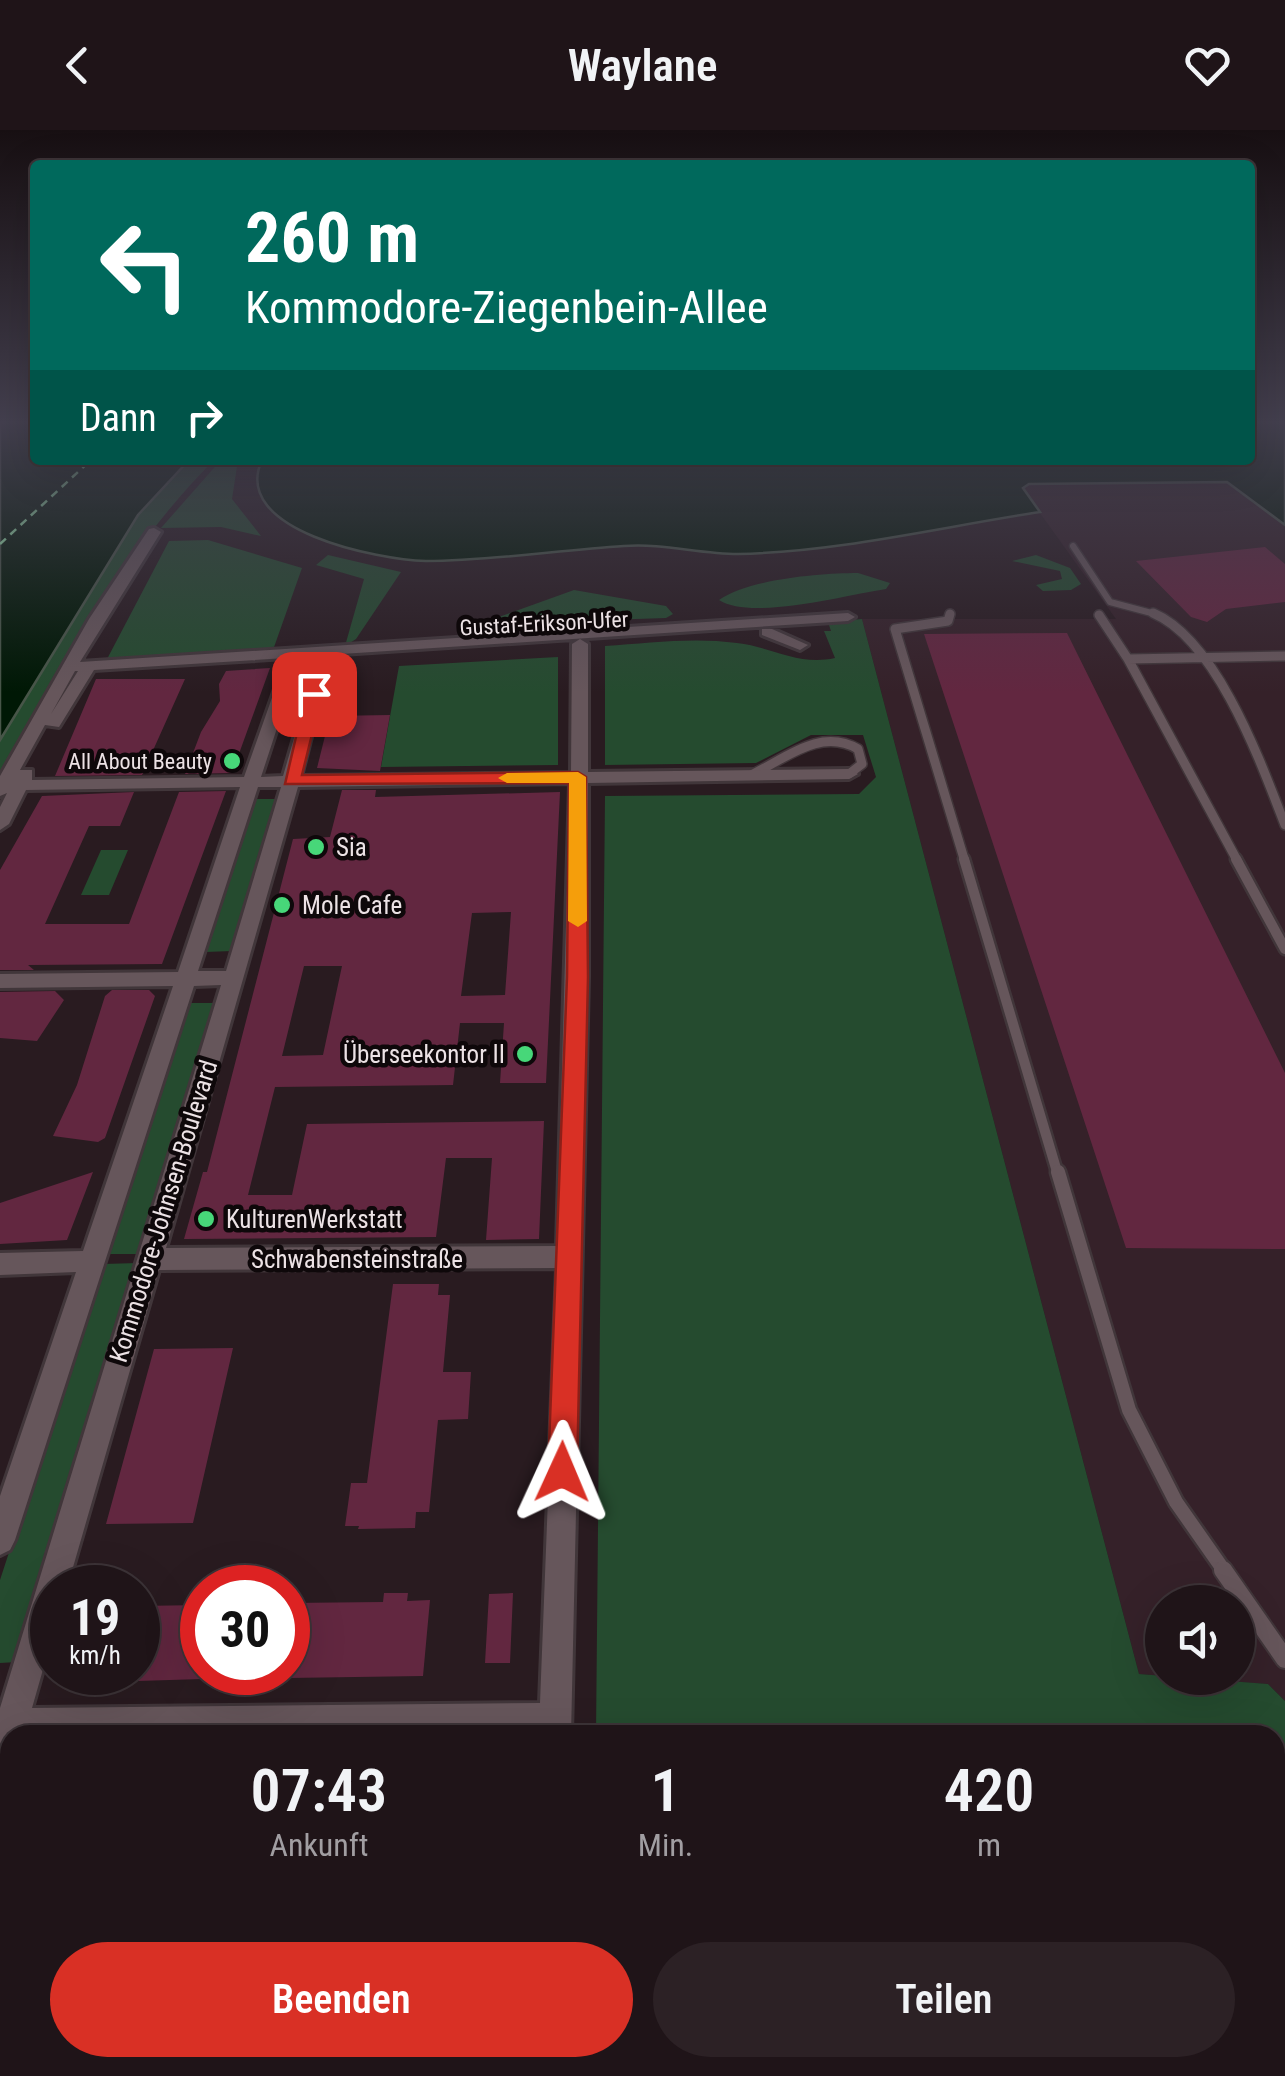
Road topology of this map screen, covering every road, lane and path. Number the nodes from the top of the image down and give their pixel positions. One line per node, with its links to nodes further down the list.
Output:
1 (154, 532): 15 (street)
2 (1073, 546): 14 (lane)
3 (950, 614): 34 (lane)
4 (1098, 615): 13 (lane)
5 (848, 617): 15 (street)
6 (832, 628): 7 (street, Gustaf-Erikson-Ufer)
7 (766, 632): 8 (street, Gustaf-Erikson-Ufer); 9 (street, Gustaf-Erikson-Ufer)
8 (580, 644): 11 (street, Gustaf-Erikson-Ufer); 18 (street)
9 (800, 644)
10 (1285, 656): 14 (lane)
11 (324, 659): 12 (street, Gustaf-Erikson-Ufer); 19 (street, Kommodore-Johnsen-Boulevard)
12 (292, 660): 15 (street, Gustaf-Erikson-Ufer); 20 (street, Kommodore-Johnsen-Boulevard)
13 (1128, 660): 14 (lane); 25 (lane)
14 (1200, 660): 24 (lane)
15 (80, 669): 21 (street); 22 (street)
16 (849, 774): 17 (street); 17 (lane)
17 (751, 775): 18 (street)
18 (578, 777): 19 (street); 29 (street)
19 (292, 780): 20 (street); 26 (street, Kommodore-Johnsen-Boulevard)
20 (253, 781): 21 (street); 27 (street, Kommodore-Johnsen-Boulevard)
21 (21, 784): 23 (street)
22 (0, 790)
23 (0, 824)
24 (1285, 825)
25 (1285, 948)
26 (232, 978): 27 (street); 31 (street, Kommodore-Johnsen-Boulevard)
27 (188, 979): 28 (street); 30 (street, Kommodore-Johnsen-Boulevard)
28 (0, 981)
29 (566, 1258): 31 (street, Schwabensteinstraße); 36 (street)
30 (95, 1260): 32 (street); 33 (street, Kommodore-Johnsen-Boulevard)
31 (148, 1260): 35 (street, Kommodore-Johnsen-Boulevard)
32 (0, 1264)
33 (0, 1540)
34 (1285, 1659)
35 (6, 1725)
36 (555, 1725)

